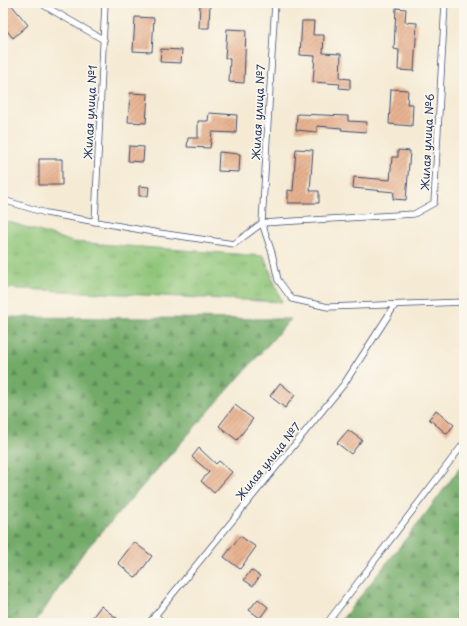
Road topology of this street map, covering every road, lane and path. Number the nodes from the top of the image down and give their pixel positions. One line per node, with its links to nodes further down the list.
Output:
1 (43, 3): 5 (lane)
2 (105, 3): 5 (lane, Жилая улица №1)
3 (275, 3): 8 (lane, Жилая улица №7)
4 (445, 3): 8 (lane, Жилая улица №6)
5 (104, 40): 7 (lane, Жилая улица №1)
6 (3, 200): 7 (lane)
7 (95, 222): 8 (lane)
8 (262, 223): 10 (lane)
9 (464, 302): 10 (lane)
10 (395, 305): 12 (lane, Жилая улица №7)
11 (464, 443): 15 (lane)
12 (155, 615): 13 (lane, Жилая улица №7); 14 (lane)
13 (149, 623)
14 (162, 623)
15 (327, 623)

